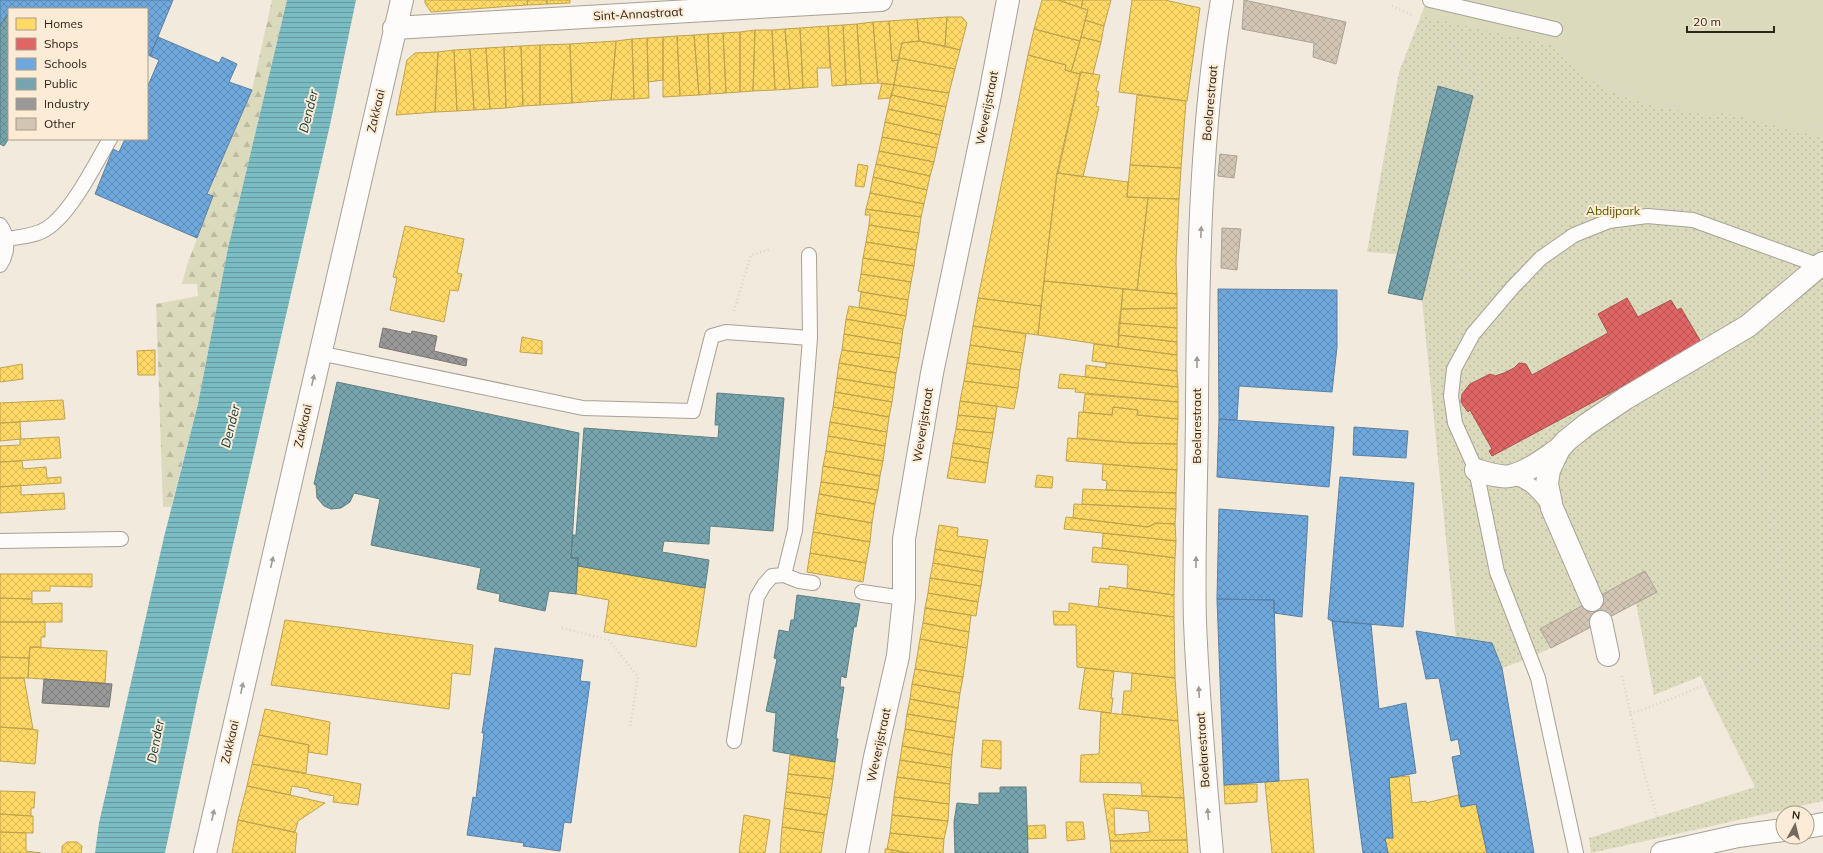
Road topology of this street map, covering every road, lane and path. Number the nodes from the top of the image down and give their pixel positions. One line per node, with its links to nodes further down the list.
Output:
1 (402, 0): 8 (street, Zakkaai)
2 (881, 0): 8 (street, Sint-Annastraat)
3 (1008, 0): 32 (street, Weverijstraat)
4 (1222, 0): 47 (street, Boelarestraat, one-way to 4)
5 (1430, 0): 7 (lane)
6 (1392, 6): 18 (path)
7 (1533, 24): 9 (lane); 10 (path)
8 (394, 28): 21 (street, Zakkaai)
9 (1555, 29)
10 (1823, 129)
11 (109, 140): 13 (lane)
12 (0, 225): 13 (lane)
13 (7, 239): 16 (lane)
14 (771, 249): 19 (path)
15 (809, 255): 20 (lane)
16 (0, 265)
17 (1822, 265): 18 (lane); 23 (street)
18 (1501, 302): 24 (lane)
19 (726, 332): 20 (lane); 21 (lane)
20 (810, 338): 29 (lane)
21 (319, 354): 45 (street, Zakkaai, one-way to 21)
22 (1823, 413): 36 (path)
23 (1559, 449): 25 (street); 26 (street)
24 (1476, 470): 25 (street); 48 (lane)
25 (1509, 476): 26 (lane)
26 (1552, 508): 33 (street)
27 (121, 539): 28 (lane)
28 (0, 541)
29 (784, 575): 30 (lane); 42 (lane)
30 (813, 583)
31 (862, 592): 32 (lane)
32 (904, 598): 46 (street, Weverijstraat)
33 (1592, 600)
34 (1601, 622): 38 (street)
35 (562, 628): 41 (path)
36 (1796, 639): 37 (path); 40 (path)
37 (1823, 644)
38 (1608, 655)
39 (1621, 673): 40 (path)
40 (1630, 714): 44 (path)
41 (630, 726)
42 (734, 741)
43 (1775, 831): 44 (street)
44 (1667, 852)
45 (205, 853)
46 (857, 853)
47 (1212, 853)
48 (1576, 853)

